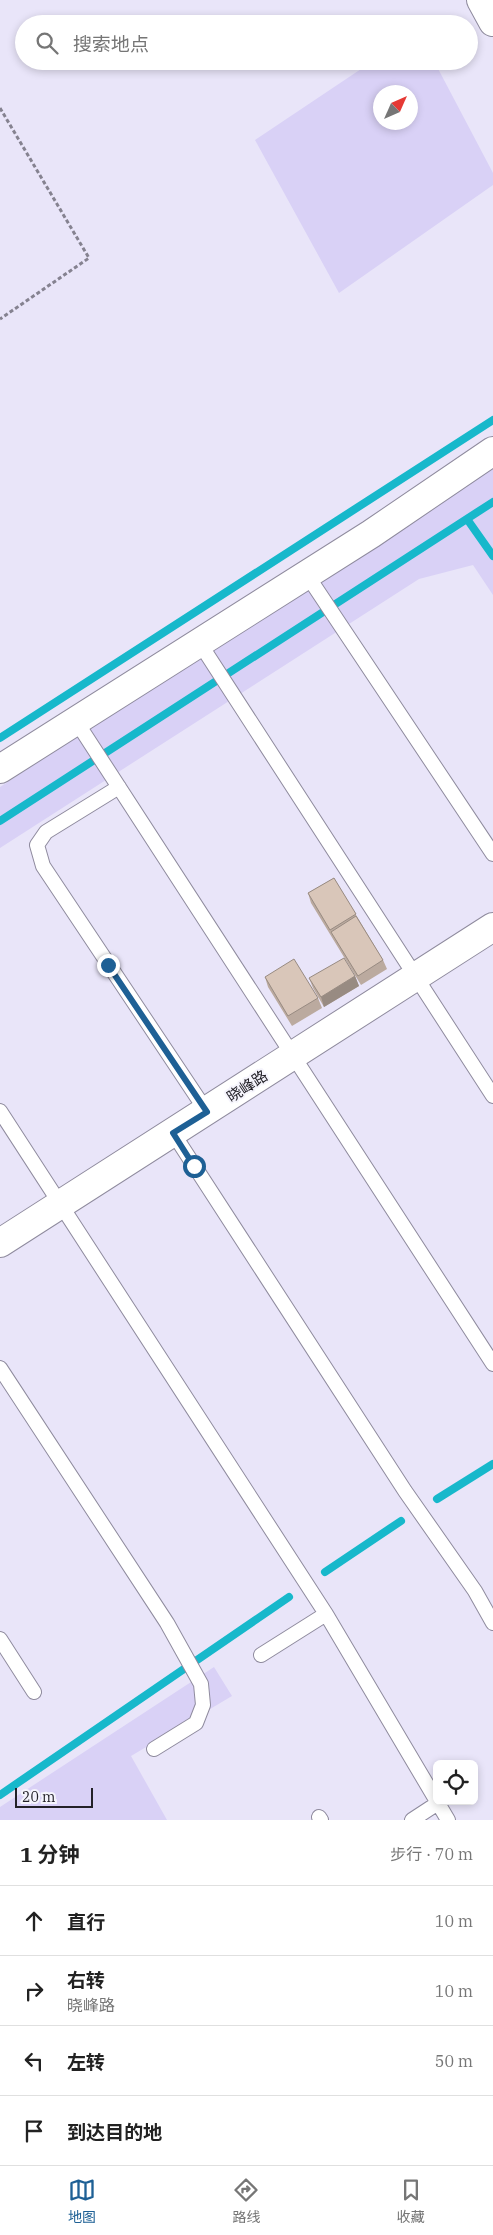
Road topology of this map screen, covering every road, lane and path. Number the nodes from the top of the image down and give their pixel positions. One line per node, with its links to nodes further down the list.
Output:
1 (481, 0): 2 (street)
2 (493, 22)
3 (0, 108): 4 (path)
4 (0, 319)
5 (493, 452): 6 (street)
6 (307, 574): 7 (street); 11 (lane)
7 (199, 642): 8 (street); 13 (lane)
8 (76, 721): 9 (street); 10 (lane)
9 (0, 769)
10 (119, 787): 14 (lane); 17 (lane)
11 (493, 854)
12 (493, 928): 13 (street, 晓峰路)
13 (416, 977): 14 (street, 晓峰路); 15 (lane)
14 (293, 1056): 17 (street, 晓峰路); 21 (lane)
15 (493, 1096)
16 (0, 1111): 19 (lane)
17 (207, 1112): 18 (street, 晓峰路)
18 (173, 1133): 19 (street, 晓峰路); 24 (lane)
19 (60, 1204): 20 (street, 晓峰路); 23 (lane)
20 (0, 1243)
21 (493, 1364)
22 (0, 1368): 28 (lane)
23 (326, 1614): 26 (lane); 29 (lane)
24 (493, 1623)
25 (0, 1639): 27 (lane)
26 (261, 1655)
27 (34, 1692)
28 (154, 1749)
29 (433, 1795)
30 (435, 1805): 32 (lane)
31 (439, 1805): 33 (lane)
32 (412, 1820)
33 (448, 1820)

